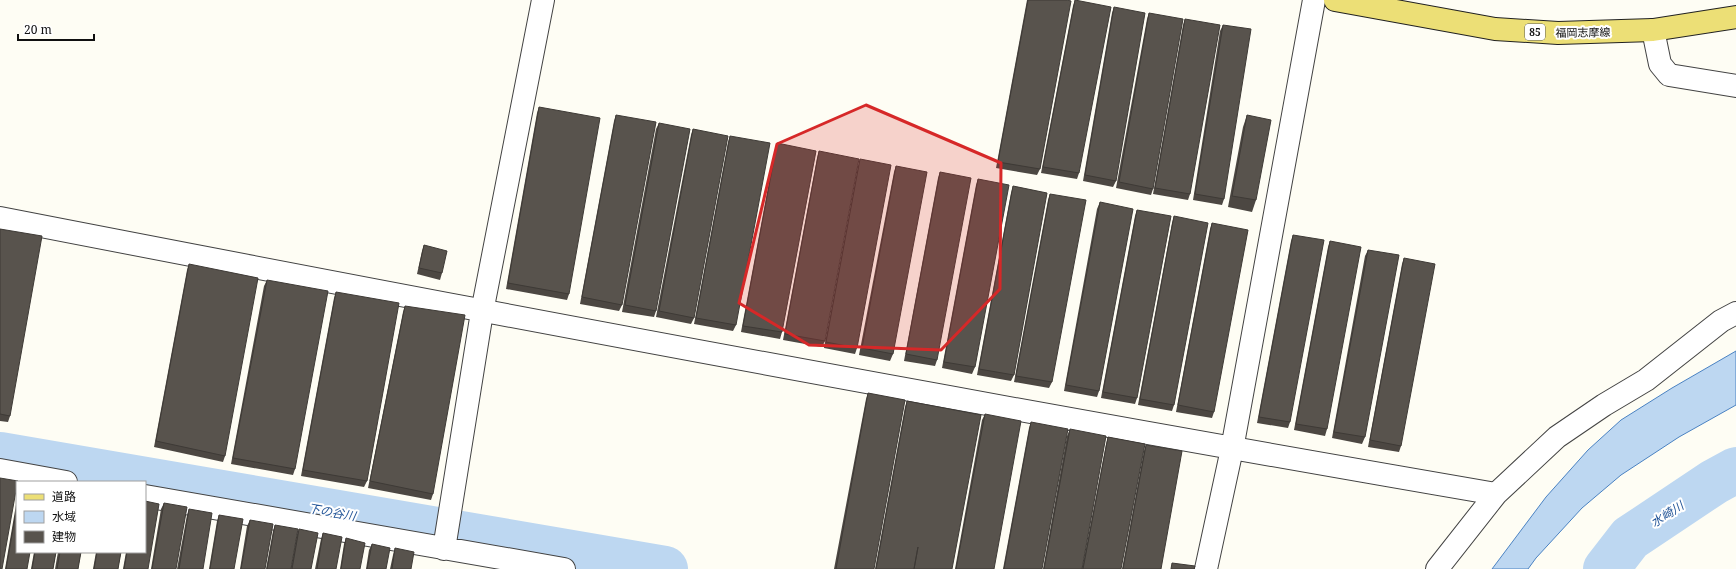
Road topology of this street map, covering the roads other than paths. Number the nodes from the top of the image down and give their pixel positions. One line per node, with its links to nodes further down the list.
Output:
1 (543, 0): 8 (street)
2 (1314, 0): 10 (street)
3 (1335, 0): 5 (main road, 福岡志摩線 / 85)
4 (1736, 17): 5 (main road, 福岡志摩線 / 85)
5 (1653, 30): 6 (street)
6 (1736, 86)
7 (0, 218): 8 (street)
8 (482, 312): 10 (street); 15 (street)
9 (1736, 313): 13 (street)
10 (1232, 449): 13 (street); 17 (street)
11 (0, 470): 12 (street)
12 (60, 481)
13 (1496, 494): 18 (street)
14 (146, 496): 15 (street)
15 (444, 549): 16 (street)
16 (564, 569)
17 (1206, 569)
18 (1437, 569)

